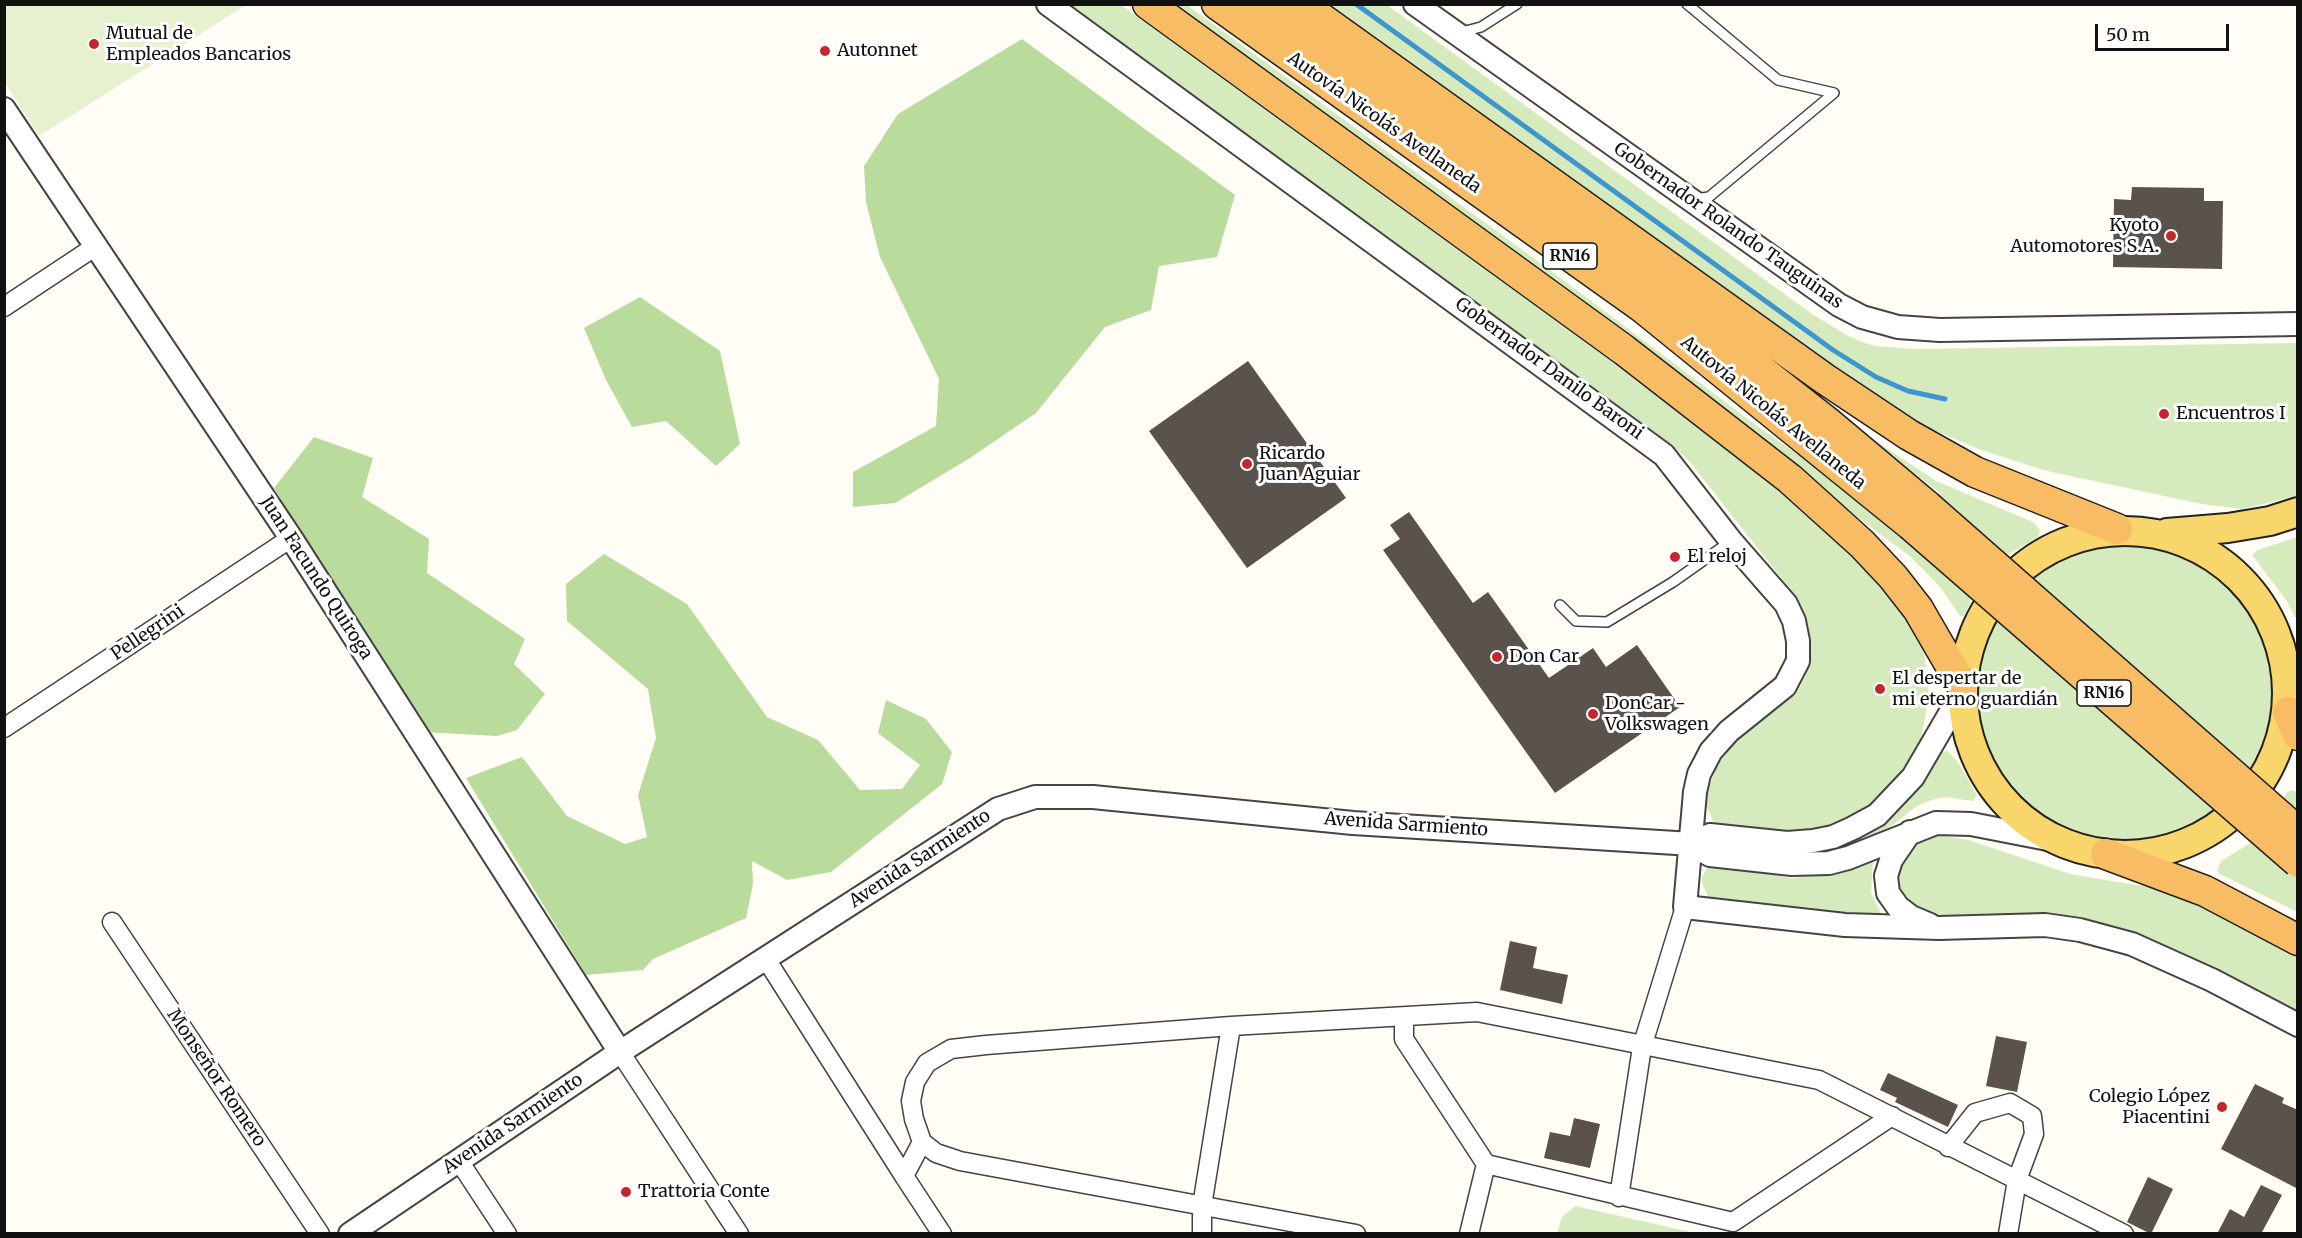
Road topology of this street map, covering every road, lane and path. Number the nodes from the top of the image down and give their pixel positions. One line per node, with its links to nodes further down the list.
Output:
1 (1048, 4): 20 (street, Gobernador Danilo Baroni)
2 (1148, 4): 22 (highway)
3 (1217, 4): 16 (highway, Autovía Nicolás Avellaneda / RN16)
4 (1259, 4): 16 (highway, Autovía Nicolás Avellaneda / RN16)
5 (1301, 4): 17 (highway)
6 (1415, 4): 9 (street, Gobernador Rolando Tauguinas)
7 (1517, 4): 9 (lane)
8 (1687, 4): 11 (lane)
9 (1456, 33): 11 (street, Gobernador Rolando Tauguinas)
10 (4, 109): 12 (street, Juan Facundo Quiroga)
11 (1688, 200): 14 (street, Gobernador Rolando Tauguinas)
12 (96, 246): 13 (street); 19 (street, Juan Facundo Quiroga)
13 (4, 307)
14 (2298, 324)
15 (2298, 512): 18 (main road)
16 (1919, 515): 26 (highway, Autovía Nicolás Avellaneda / RN16, bridge); 30 (highway, Autovía Nicolás Avellaneda / RN16, bridge)
17 (2116, 529): 18 (main road); 22 (main road)
18 (2155, 534): 23 (main road)
19 (291, 538): 24 (street, Pellegrini); 40 (street, Juan Facundo Quiroga)
20 (1731, 541): 21 (lane); 28 (street, Gobernador Danilo Baroni)
21 (1560, 605)
22 (1962, 689): 27 (main road); 28 (street, Avenida Sarmiento)
23 (2293, 709): 29 (main road)
24 (4, 728)
25 (1910, 832): 27 (street, Avenida Sarmiento); 28 (street, Avenida Sarmiento); 33 (street)
26 (2298, 832)
27 (2058, 841): 29 (main road)
28 (1692, 844): 31 (street, Gobernador Danilo Baroni); 35 (street, Avenida Sarmiento)
29 (2106, 854): 34 (highway)
30 (2298, 862)
31 (1684, 907): 33 (street); 39 (street)
32 (112, 922): 51 (street, Monseñor Romero)
33 (1940, 928): 37 (street)
34 (2298, 940)
35 (766, 959): 40 (street, Avenida Sarmiento); 46 (street)
36 (1404, 1018): 38 (street); 39 (street); 45 (street)
37 (2298, 1025)
38 (1231, 1026): 42 (street); 49 (street)
39 (1642, 1047): 41 (street); 48 (street)
40 (620, 1052): 44 (street, Avenida Sarmiento); 54 (street)
41 (1892, 1116): 43 (street); 50 (street)
42 (922, 1142): 46 (street); 49 (street)
43 (1948, 1147): 47 (street); 47 (street)
44 (459, 1161): 52 (street, Avenida Sarmiento); 53 (street)
45 (1486, 1164): 48 (street); 58 (street)
46 (904, 1176): 55 (street)
47 (2018, 1180): 59 (street); 60 (street)
48 (1619, 1197): 50 (street)
49 (1202, 1206): 56 (street); 57 (street)
50 (1732, 1228)
51 (320, 1233)
52 (350, 1233)
53 (507, 1233)
54 (739, 1233)
55 (942, 1233)
56 (1202, 1233)
57 (1356, 1233)
58 (1469, 1233)
59 (2008, 1233)
60 (2124, 1233)

